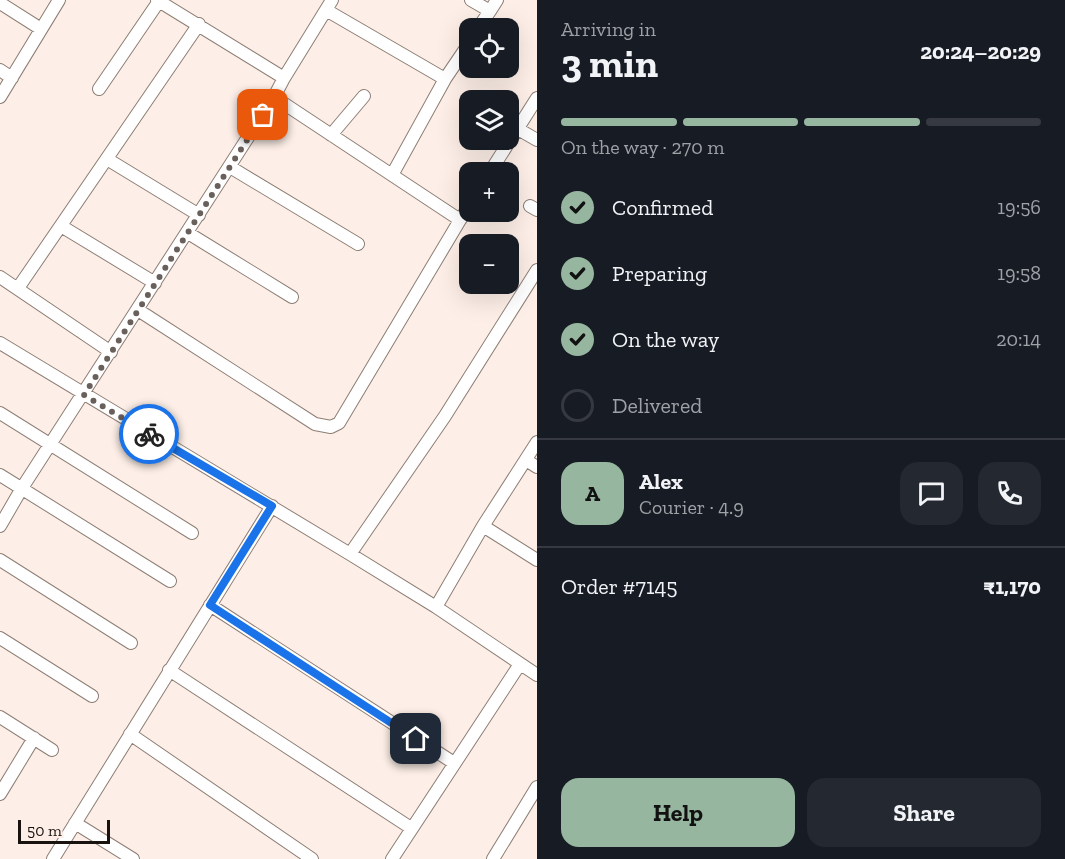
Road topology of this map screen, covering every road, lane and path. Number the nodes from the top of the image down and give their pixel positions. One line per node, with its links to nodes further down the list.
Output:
1 (59, 0): 10 (street)
2 (471, 0): 7 (street)
3 (497, 0): 7 (street)
4 (158, 1): 9 (street); 16 (street)
5 (0, 3): 10 (street)
6 (329, 5): 14 (street); 15 (street)
7 (490, 11): 8 (street)
8 (485, 18)
9 (199, 24): 14 (street); 25 (street)
10 (41, 29): 13 (street)
11 (459, 58): 15 (street)
12 (0, 70): 13 (street)
13 (12, 78): 18 (street)
14 (284, 78): 19 (street)
15 (445, 79): 27 (street)
16 (99, 89)
17 (364, 96): 23 (street)
18 (0, 97)
19 (274, 98): 23 (street); 26 (street)
20 (537, 98): 21 (street)
21 (519, 127)
22 (519, 130): 24 (street)
23 (331, 135): 27 (street)
24 (537, 140)
25 (107, 159): 28 (street); 31 (street)
26 (230, 167): 28 (street); 33 (street)
27 (392, 175): 29 (street)
28 (199, 215): 32 (street)
29 (459, 219)
30 (459, 222): 39 (street)
31 (61, 226): 36 (street); 37 (street)
32 (188, 233): 36 (street); 38 (street)
33 (358, 244)
34 (537, 270): 54 (street)
35 (0, 277): 37 (street)
36 (155, 283): 39 (street)
37 (18, 288): 41 (street)
38 (292, 297)
39 (138, 310): 41 (street)
40 (0, 343): 42 (street)
41 (111, 352): 42 (street)
42 (84, 395): 45 (street); 50 (street)
43 (0, 413): 45 (street)
44 (537, 442): 46 (street)
45 (51, 444): 49 (street); 53 (street)
46 (526, 460): 47 (street); 52 (street)
47 (537, 467)
48 (0, 475): 49 (street)
49 (22, 488): 51 (street); 57 (street)
50 (272, 506): 54 (street); 58 (street)
51 (0, 526)
52 (483, 526): 56 (street); 59 (street)
53 (192, 533)
54 (350, 554): 59 (street)
55 (0, 560): 61 (street)
56 (537, 560)
57 (170, 581)
58 (210, 605): 63 (street); 70 (street)
59 (436, 607): 62 (street)
60 (0, 638): 65 (street)
61 (130, 643)
62 (520, 664): 64 (street); 70 (street)
63 (169, 670): 67 (street); 75 (street)
64 (537, 675)
65 (92, 696)
66 (0, 717): 68 (street)
67 (130, 734): 74 (street); 78 (street)
68 (34, 738): 69 (street); 72 (street)
69 (52, 750)
70 (454, 763): 75 (street)
71 (537, 786): 73 (street)
72 (0, 794)
73 (533, 802): 80 (street)
74 (75, 823): 76 (street); 77 (street)
75 (411, 828): 79 (street)
76 (53, 859)
77 (132, 859)
78 (312, 859)
79 (392, 859)
80 (493, 859)

